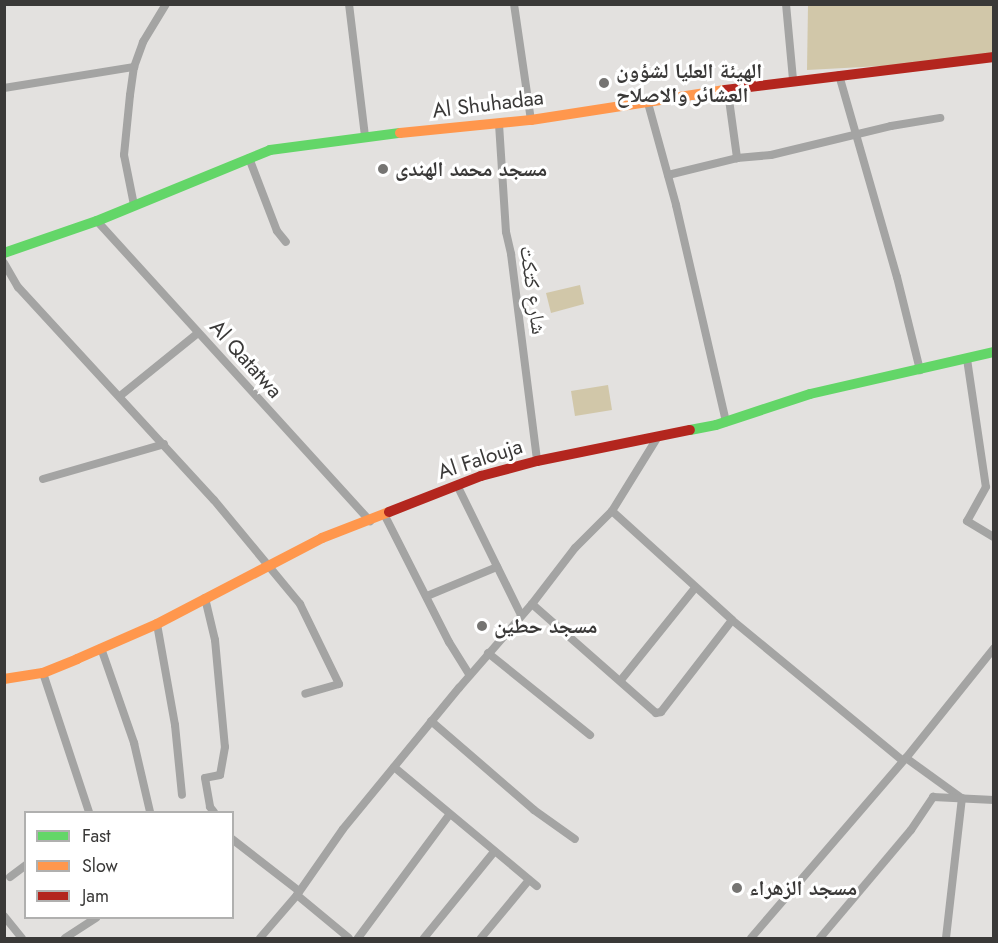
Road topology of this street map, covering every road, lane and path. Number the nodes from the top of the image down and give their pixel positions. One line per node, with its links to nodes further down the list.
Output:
1 (166, 4): 6 (street)
2 (350, 4): 16 (street)
3 (514, 4): 13 (street)
4 (786, 4): 8 (street)
5 (993, 57): 7 (main road, Al Shuhadaa)
6 (134, 67): 9 (street); 20 (street)
7 (839, 75): 8 (main road, Al Shuhadaa); 15 (street)
8 (793, 80): 10 (main road, Al Shuhadaa)
9 (4, 88)
10 (728, 92): 11 (main road, Al Shuhadaa); 17 (street)
11 (648, 103): 13 (main road, Al Shuhadaa); 19 (street)
12 (940, 117): 15 (street)
13 (531, 120): 14 (main road, Al Shuhadaa)
14 (499, 124): 16 (main road, Al Shuhadaa); 33 (street, شارع كتكت)
15 (855, 135): 17 (street); 28 (street)
16 (365, 137): 18 (main road, Al Shuhadaa)
17 (737, 158): 19 (street)
18 (249, 159): 20 (main road, Al Shuhadaa); 22 (street)
19 (668, 175): 30 (street)
20 (134, 205): 21 (main road, Al Shuhadaa)
21 (96, 220): 23 (main road, Al Shuhadaa); 25 (street, Al Qatatwa)
22 (286, 242)
23 (4, 253)
24 (4, 263): 29 (street)
25 (198, 333): 29 (street); 38 (street, Al Qatatwa)
26 (993, 352): 27 (main road, Al Falouja)
27 (967, 359): 28 (main road, Al Falouja); 39 (street)
28 (920, 370): 30 (main road, Al Falouja)
29 (120, 396): 32 (street)
30 (726, 422): 31 (main road, Al Falouja)
31 (657, 438): 33 (main road, Al Falouja); 36 (street)
32 (164, 444): 34 (street); 40 (street)
33 (537, 461): 35 (main road, Al Falouja)
34 (43, 479)
35 (458, 486): 37 (main road, Al Falouja); 41 (street)
36 (612, 511): 45 (street); 47 (street)
37 (384, 514): 38 (main road, Al Falouja); 43 (street)
38 (370, 521): 40 (main road, Al Falouja)
39 (993, 537)
40 (271, 565): 44 (main road, Al Falouja); 56 (street)
41 (497, 567): 43 (street); 46 (street)
42 (695, 588): 55 (street)
43 (427, 596): 53 (street)
44 (205, 598): 48 (main road, Al Falouja); 66 (street)
45 (532, 604): 46 (street); 55 (street)
46 (521, 615): 51 (street)
47 (732, 621): 55 (street); 59 (street)
48 (157, 624): 49 (main road, Al Falouja); 61 (street)
49 (101, 648): 52 (main road, Al Falouja); 65 (street)
50 (993, 648): 59 (street)
51 (488, 653): 53 (street); 58 (street)
52 (42, 673): 54 (main road, Al Falouja); 64 (street)
53 (470, 675): 57 (street)
54 (4, 679)
55 (621, 680)
56 (305, 694)
57 (431, 721): 60 (street); 68 (street)
58 (590, 735)
59 (904, 759): 62 (street); 85 (street)
60 (394, 767): 67 (street); 75 (street)
61 (182, 795)
62 (962, 798): 63 (street); 86 (street); 87 (street)
63 (993, 800)
64 (88, 811)
65 (150, 811)
66 (212, 811)
67 (449, 815): 70 (street); 82 (street)
68 (575, 839)
69 (234, 840): 75 (street)
70 (494, 852): 73 (street); 83 (street)
71 (24, 866): 72 (street)
72 (10, 877)
73 (529, 880): 74 (street); 84 (street)
74 (537, 886)
75 (298, 893): 78 (street); 81 (street)
76 (4, 916): 79 (street)
77 (95, 919): 80 (street)
78 (261, 938)
79 (22, 939)
80 (65, 939)
81 (349, 939)
82 (358, 939)
83 (424, 939)
84 (481, 939)
85 (751, 939)
86 (820, 939)
87 (946, 939)

